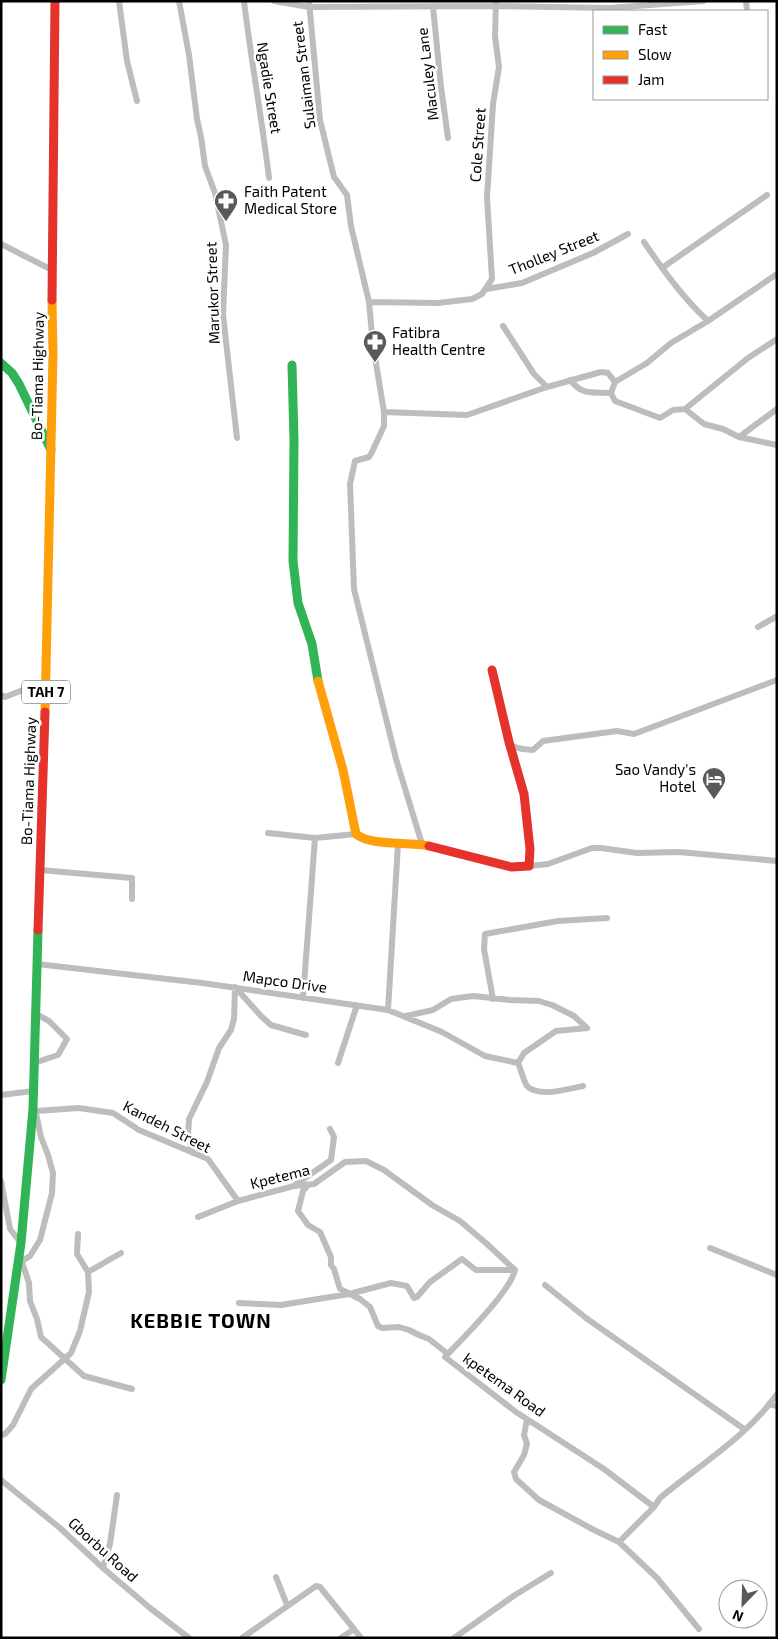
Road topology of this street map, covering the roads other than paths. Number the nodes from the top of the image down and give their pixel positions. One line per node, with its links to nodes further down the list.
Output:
1 (55, 1): 19 (main road, Bo-Tiama Highway / TAH 7)
2 (119, 1): 11 (street)
3 (179, 1): 36 (street, Marukor Street)
4 (244, 1): 13 (street, Ngadie Street)
5 (274, 1): 7 (street)
6 (703, 1): 9 (street)
7 (309, 4): 10 (street); 22 (street, Sulaiman Street)
8 (443, 4): 9 (street); 10 (street)
9 (496, 4): 21 (street, Cole Street)
10 (432, 7): 12 (street, Maculey Lane)
11 (137, 101)
12 (448, 138)
13 (269, 178)
14 (767, 195): 18 (street)
15 (628, 234): 21 (street, Tholley Street)
16 (644, 242): 18 (street)
17 (1, 244): 19 (street)
18 (662, 268): 23 (street)
19 (52, 270): 38 (main road, Bo-Tiama Highway / TAH 7)
20 (777, 274): 23 (street)
21 (487, 289): 22 (street, Tholley Street)
22 (368, 302): 34 (street)
23 (708, 321): 29 (street)
24 (503, 326): 30 (street)
25 (777, 339): 32 (street)
26 (1, 363): 38 (main road)
27 (292, 365): 47 (main road)
28 (570, 380): 29 (street); 30 (street); 31 (street)
29 (615, 382): 31 (street)
30 (547, 387): 34 (street)
31 (611, 393): 32 (street)
32 (685, 409): 35 (street)
33 (777, 409): 35 (street)
34 (384, 412): 50 (street)
35 (739, 437): 37 (street)
36 (238, 438)
37 (777, 445)
38 (51, 450): 43 (main road, Bo-Tiama Highway / TAH 7)
39 (777, 616): 40 (street)
40 (758, 627)
41 (492, 670): 45 (main road)
42 (777, 680): 45 (street)
43 (46, 691): 44 (street); 53 (main road, Bo-Tiama Highway / TAH 7)
44 (1, 695)
45 (510, 746): 52 (main road)
46 (268, 833): 48 (street)
47 (356, 834): 48 (street); 49 (main road)
48 (315, 838): 58 (street)
49 (398, 844): 50 (main road); 61 (street)
50 (422, 844): 52 (main road)
51 (777, 860): 52 (street)
52 (529, 866)
53 (40, 870): 54 (street); 56 (main road, Bo-Tiama Highway / TAH 7)
54 (132, 899)
55 (607, 918): 59 (street)
56 (37, 964): 57 (street, Mapco Drive); 62 (main road, Bo-Tiama Highway / TAH 7)
57 (234, 987): 58 (street, Mapco Drive); 64 (street); 73 (street)
58 (303, 998): 60 (street, Mapco Drive)
59 (493, 999): 63 (street); 66 (street)
60 (357, 1005): 61 (street, Mapco Drive); 65 (street)
61 (388, 1010): 63 (street, Mapco Drive)
62 (36, 1014): 67 (main road, Bo-Tiama Highway / TAH 7); 67 (street)
63 (404, 1016): 66 (street, Mapco Drive)
64 (306, 1035)
65 (338, 1063)
66 (518, 1063): 68 (street)
67 (34, 1064): 69 (main road, Bo-Tiama Highway / TAH 7)
68 (583, 1086)
69 (33, 1091): 70 (street); 71 (main road, Bo-Tiama Highway / TAH 7)
70 (1, 1095)
71 (34, 1110): 73 (street, Kandeh Street); 80 (main road, Bo-Tiama Highway / TAH 7); 83 (street)
72 (330, 1129): 76 (street)
73 (192, 1152): 77 (street, Kandeh Street)
74 (1, 1181): 80 (street)
75 (308, 1185): 76 (street, Kpetema); 84 (street, Kpetema); 88 (street)
76 (294, 1186): 77 (street, Kpetema)
77 (238, 1201): 78 (street, Kpetema)
78 (198, 1217)
79 (78, 1234): 85 (street)
80 (20, 1243): 83 (main road, Bo-Tiama Highway / TAH 7)
81 (710, 1248): 86 (street)
82 (121, 1253): 85 (street)
83 (20, 1263): 90 (main road, Bo-Tiama Highway / TAH 7); 92 (street)
84 (515, 1270): 88 (street); 91 (street, kpetema Road)
85 (88, 1272): 92 (street)
86 (777, 1275)
87 (545, 1285): 99 (street)
88 (349, 1294): 89 (street); 91 (street)
89 (239, 1303)
90 (4, 1343): 93 (main road, Bo-Tiama Highway / TAH 7)
91 (448, 1354): 98 (street, kpetema Road)
92 (65, 1359): 94 (street); 100 (street)
93 (1, 1380)
94 (132, 1389)
95 (777, 1394): 96 (street)
96 (769, 1404): 97 (street); 99 (street)
97 (777, 1406)
98 (527, 1420): 103 (street, kpetema Road); 104 (street)
99 (744, 1429): 103 (street)
100 (1, 1435)
101 (1, 1480): 105 (street, Gborbu Road)
102 (117, 1495): 105 (street)
103 (654, 1507): 104 (street)
104 (619, 1542): 110 (street)
105 (103, 1568): 111 (street, Gborbu Road)
106 (551, 1574): 115 (street)
107 (276, 1577): 108 (street)
108 (287, 1605): 109 (street); 112 (street)
109 (354, 1629): 113 (street); 114 (street)
110 (699, 1629)
111 (189, 1638)
112 (242, 1638)
113 (341, 1638)
114 (361, 1638)
115 (454, 1638)

